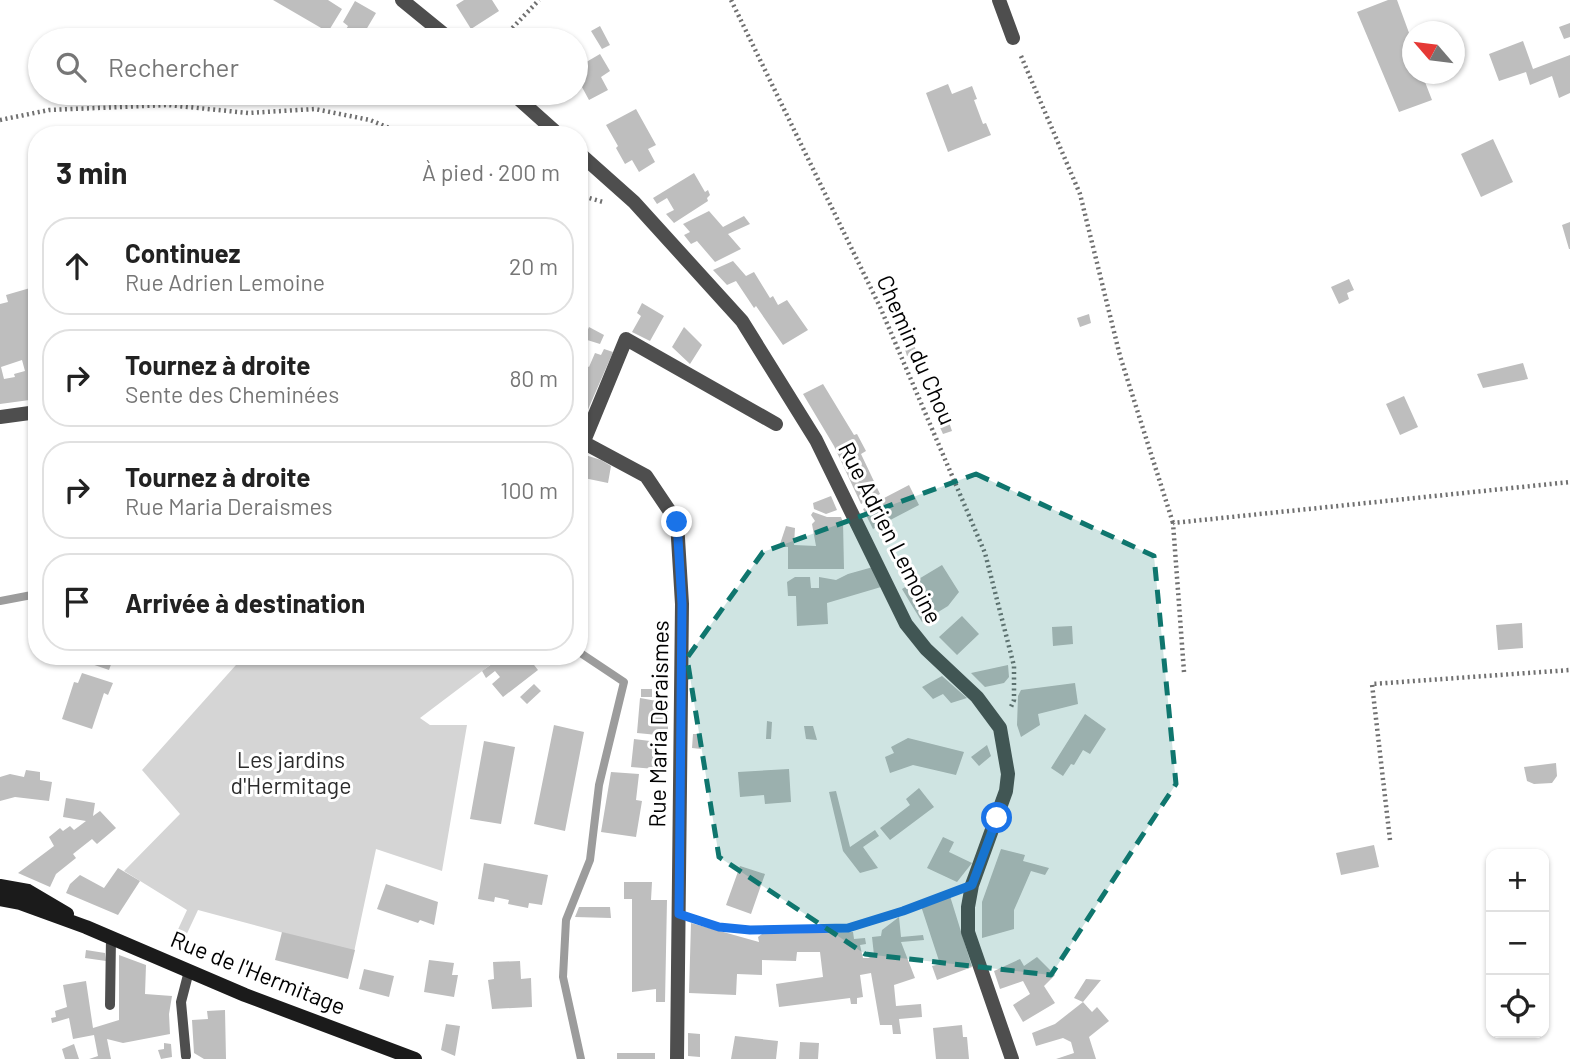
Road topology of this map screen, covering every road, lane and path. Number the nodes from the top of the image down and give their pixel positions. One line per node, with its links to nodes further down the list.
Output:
1 (402, 0): 5 (street)
2 (540, 0): 6 (path)
3 (731, 0): 24 (path, Chemin du Chou)
4 (999, 0): 7 (street)
5 (436, 28)
6 (513, 28)
7 (1013, 38): 21 (path)
8 (168, 105): 12 (path)
9 (168, 105): 11 (path)
10 (525, 105): 13 (street)
11 (0, 120)
12 (384, 126)
13 (549, 126)
14 (588, 161): 24 (street, Rue Adrien Lemoine)
15 (28, 413): 16 (street)
16 (0, 417)
17 (588, 424): 18 (street)
18 (776, 424)
19 (588, 444): 29 (street, Rue Maria Deraismes)
20 (1570, 482): 21 (path)
21 (1173, 523): 23 (path)
22 (1570, 670): 25 (path)
23 (1184, 672)
24 (1000, 728): 26 (street, Rue Adrien Lemoine)
25 (1390, 840)
26 (972, 885): 29 (path); 37 (street, Rue Adrien Lemoine)
27 (0, 886): 30 (main road, Rue de l'Hermitage)
28 (0, 899): 30 (main road, Rue de l'Hermitage)
29 (679, 914): 36 (street, Rue Maria Deraismes)
30 (86, 927): 31 (main road, Rue de l'Hermitage)
31 (111, 938): 32 (main road, Rue de l'Hermitage); 33 (lane)
32 (189, 971): 34 (lane); 35 (main road, Rue de l'Hermitage)
33 (110, 1004)
34 (186, 1056)
35 (415, 1059)
36 (677, 1059)
37 (1012, 1059)

